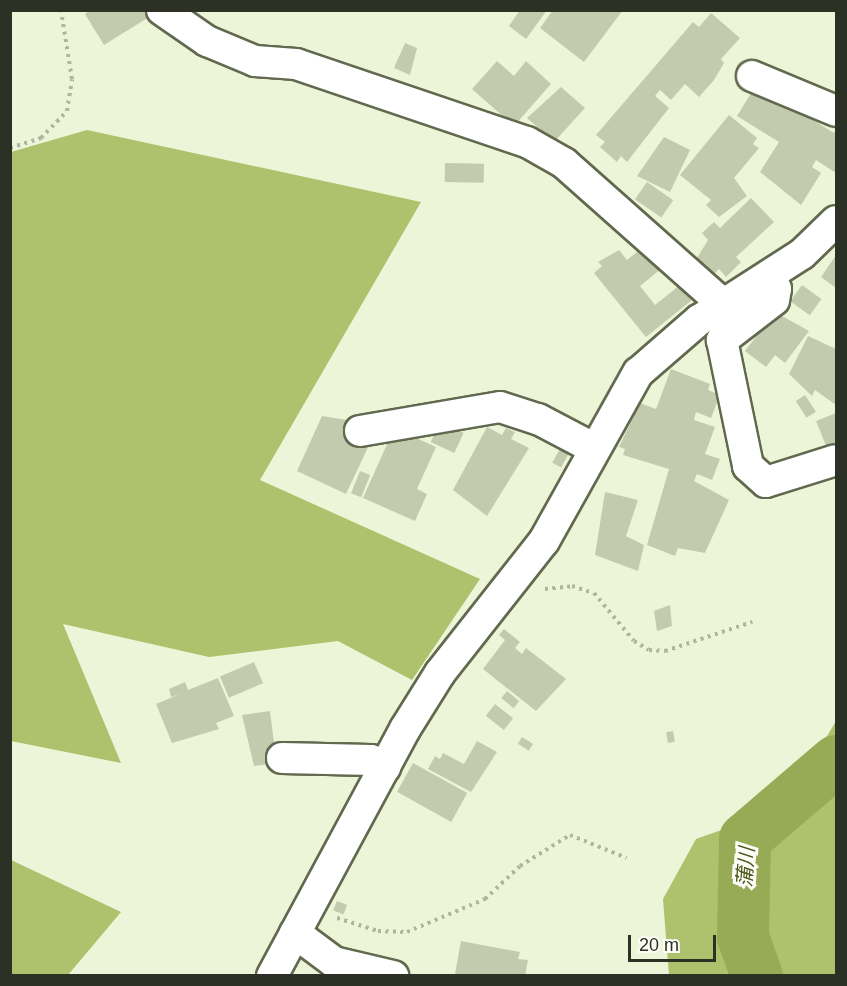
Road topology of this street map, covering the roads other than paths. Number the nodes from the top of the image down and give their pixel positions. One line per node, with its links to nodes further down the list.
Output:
1 (162, 10): 6 (street)
2 (752, 76): 3 (street)
3 (837, 111)
4 (837, 221): 5 (street)
5 (770, 276): 6 (street); 9 (street)
6 (723, 305): 8 (street)
7 (360, 431): 8 (street)
8 (595, 449): 11 (street)
9 (837, 460)
10 (282, 758): 11 (street)
11 (385, 767): 12 (street)
12 (295, 933): 13 (street); 14 (street)
13 (272, 975)
14 (393, 975)

